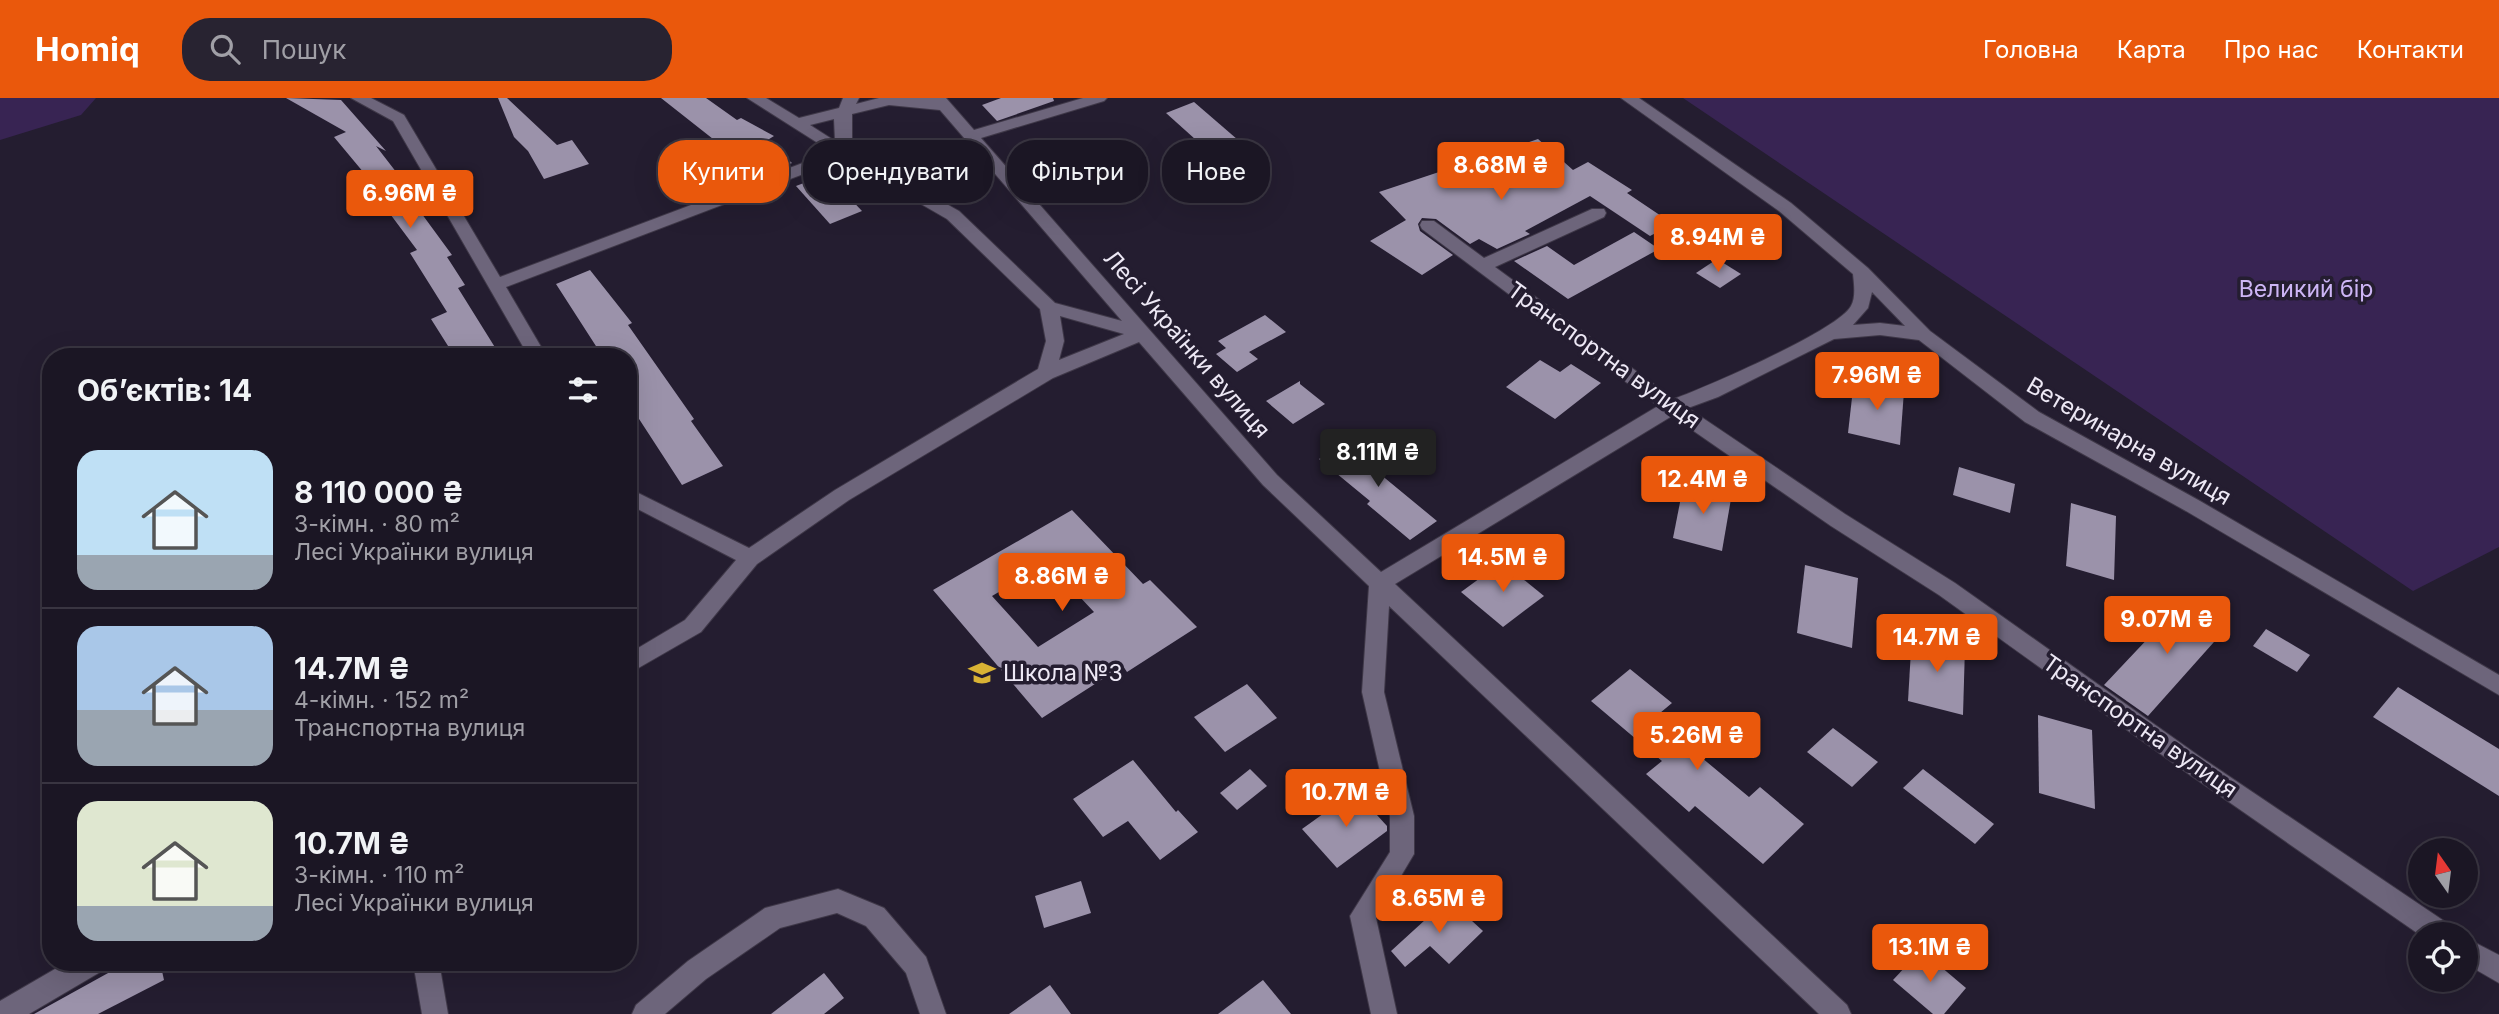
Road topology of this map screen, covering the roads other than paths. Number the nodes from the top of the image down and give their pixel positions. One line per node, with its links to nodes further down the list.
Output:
1 (359, 98): 17 (street)
2 (755, 98): 7 (street)
3 (1098, 98): 8 (street)
4 (1629, 98): 16 (street, Ветеринарна вулиця)
5 (942, 102): 6 (street); 8 (street, Лесі Українки вулиця)
6 (849, 104): 7 (street); 10 (street)
7 (799, 123): 9 (street)
8 (970, 136): 19 (street, Лесі Українки вулиця)
9 (824, 140)
10 (843, 140)
11 (803, 169): 17 (street)
12 (932, 203): 18 (street)
13 (1598, 213): 15 (street)
14 (1428, 225): 15 (street, Транспортна вулиця)
15 (1482, 266): 24 (street, Транспортна вулиця)
16 (1862, 272): 20 (street); 21 (street, Ветеринарна вулиця)
17 (496, 285): 22 (street)
18 (1049, 307): 19 (street); 23 (street)
19 (1143, 333): 23 (street); 27 (street, Лесі Українки вулиця)
20 (1831, 333): 21 (street); 24 (street)
21 (1924, 335): 29 (street, Ветеринарна вулиця)
22 (533, 348)
23 (1046, 373): 26 (street)
24 (1672, 407): 27 (street); 30 (street, Транспортна вулиця)
25 (637, 500): 26 (street)
26 (750, 558): 28 (street)
27 (1380, 583): 39 (street); 40 (street, Лесі Українки вулиця)
28 (637, 660)
29 (2499, 686)
30 (2423, 922)
31 (2478, 957): 32 (street)
32 (2499, 970)
33 (78, 971): 35 (street)
34 (428, 971): 36 (street)
35 (4, 1014)
36 (435, 1014)
37 (645, 1014): 38 (street)
38 (933, 1014)
39 (1384, 1014)
40 (1838, 1014)

